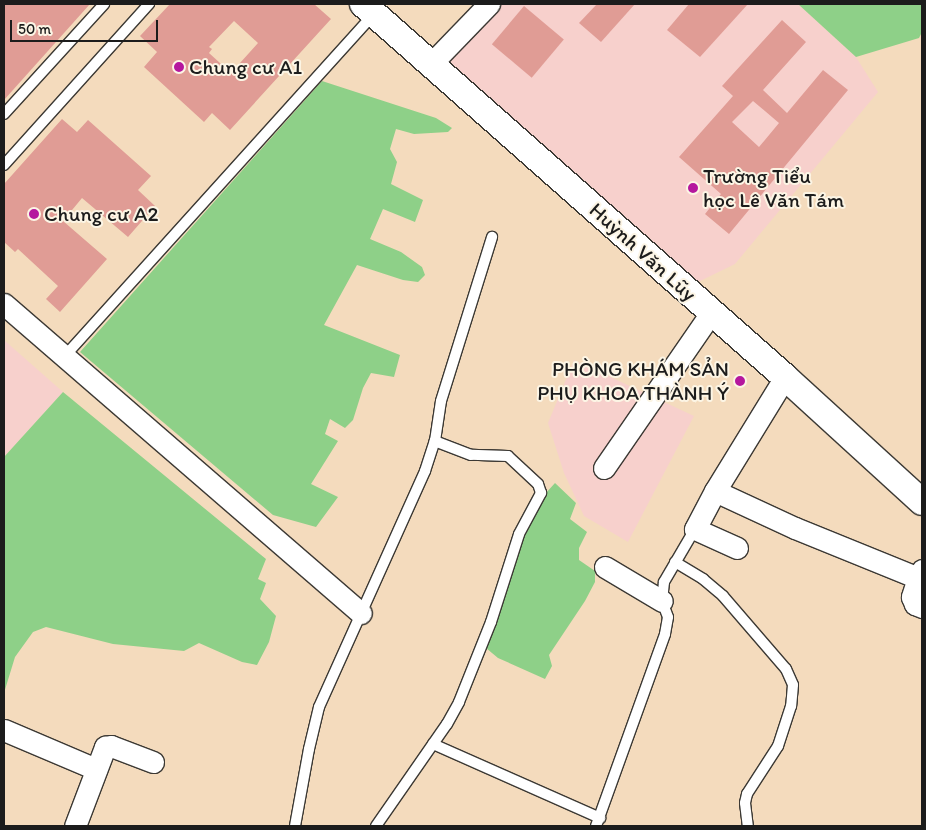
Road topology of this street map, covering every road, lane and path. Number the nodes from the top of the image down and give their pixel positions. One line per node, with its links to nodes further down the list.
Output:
1 (104, 4): 6 (lane)
2 (149, 4): 7 (lane)
3 (489, 4): 5 (street)
4 (368, 9): 5 (street, Huỳnh Văn Lũy); 11 (lane)
5 (430, 65): 10 (street, Huỳnh Văn Lũy)
6 (4, 114)
7 (4, 165)
8 (492, 237): 13 (lane)
9 (4, 304): 11 (street)
10 (711, 313): 12 (street, Huỳnh Văn Lũy); 14 (street)
11 (64, 357): 24 (street)
12 (784, 377): 15 (street); 16 (street, Huỳnh Văn Lũy)
13 (435, 441): 24 (lane); 26 (lane)
14 (604, 468)
15 (715, 491): 17 (street); 21 (street)
16 (922, 502)
17 (696, 529): 18 (street); 19 (lane)
18 (737, 548)
19 (675, 562): 22 (lane); 33 (lane)
20 (605, 567): 22 (street)
21 (920, 574): 23 (street)
22 (662, 601): 29 (lane)
23 (922, 607)
24 (361, 613): 31 (lane)
25 (4, 730): 28 (street)
26 (433, 744): 29 (lane); 32 (lane)
27 (153, 762): 28 (street)
28 (96, 769): 30 (street)
29 (598, 822)
30 (75, 826)
31 (295, 826)
32 (376, 826)
33 (748, 826)

